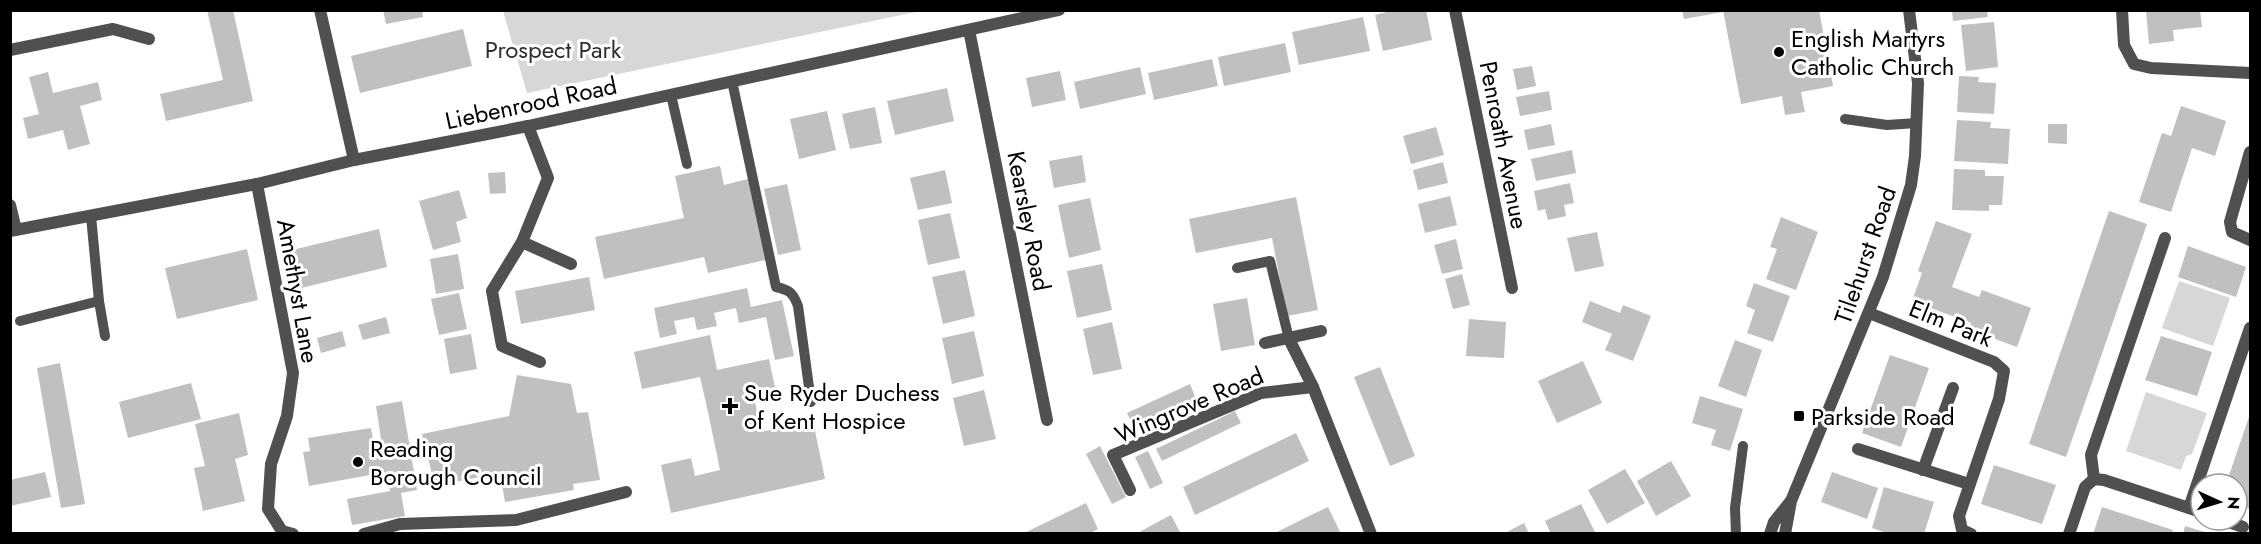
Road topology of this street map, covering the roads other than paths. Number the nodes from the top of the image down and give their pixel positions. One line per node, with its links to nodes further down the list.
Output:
1 (320, 10): 16 (street)
2 (1059, 10): 6 (street, Liebenrood Road)
3 (1455, 10): 27 (street, Penroath Avenue)
4 (1909, 10): 13 (street, Tilehurst Road)
5 (2122, 10): 9 (street)
6 (969, 30): 10 (street, Liebenrood Road); 40 (street, Kearsley Road)
7 (149, 39): 8 (street)
8 (10, 50)
9 (2250, 73)
10 (732, 81): 11 (street, Liebenrood Road); 39 (lane)
11 (671, 95): 14 (street, Liebenrood Road); 17 (lane)
12 (1845, 119): 13 (lane)
13 (1917, 123): 29 (street, Tilehurst Road)
14 (528, 126): 16 (street, Liebenrood Road); 24 (street)
15 (2250, 153): 23 (street)
16 (354, 160): 18 (street, Liebenrood Road)
17 (687, 164)
18 (257, 184): 20 (street, Liebenrood Road); 51 (street, Amethyst Lane)
19 (10, 205): 21 (street)
20 (91, 216): 21 (street, Liebenrood Road); 28 (lane)
21 (13, 231)
22 (2165, 238): 45 (street)
23 (2250, 240)
24 (522, 243): 25 (street); 36 (street)
25 (571, 264)
26 (1236, 268): 34 (lane)
27 (1512, 288)
28 (99, 301): 30 (lane); 33 (lane)
29 (1869, 313): 46 (street, Elm Park); 49 (street, Tilehurst Road)
30 (20, 321)
31 (2250, 328): 44 (street)
32 (1321, 331): 34 (street, Wingrove Road)
33 (105, 336)
34 (1289, 339): 35 (street, Wingrove Road); 37 (street)
35 (1265, 344)
36 (540, 362)
37 (1313, 387): 47 (street, Wingrove Road); 53 (street)
38 (1953, 388): 43 (street)
39 (811, 402)
40 (1047, 420)
41 (1743, 446): 54 (lane)
42 (1858, 449): 43 (street)
43 (1923, 470): 46 (street)
44 (2206, 472)
45 (2094, 479): 50 (street); 58 (street)
46 (1969, 484): 57 (street, Elm Park)
47 (1130, 490)
48 (626, 492): 52 (street)
49 (1791, 501): 55 (street, Tilehurst Road); 56 (street, Tilehurst Road)
50 (2189, 508)
51 (293, 534)
52 (364, 534)
53 (1371, 534)
54 (1736, 534)
55 (1770, 534)
56 (1785, 534)
57 (1971, 534)
58 (2069, 534)

